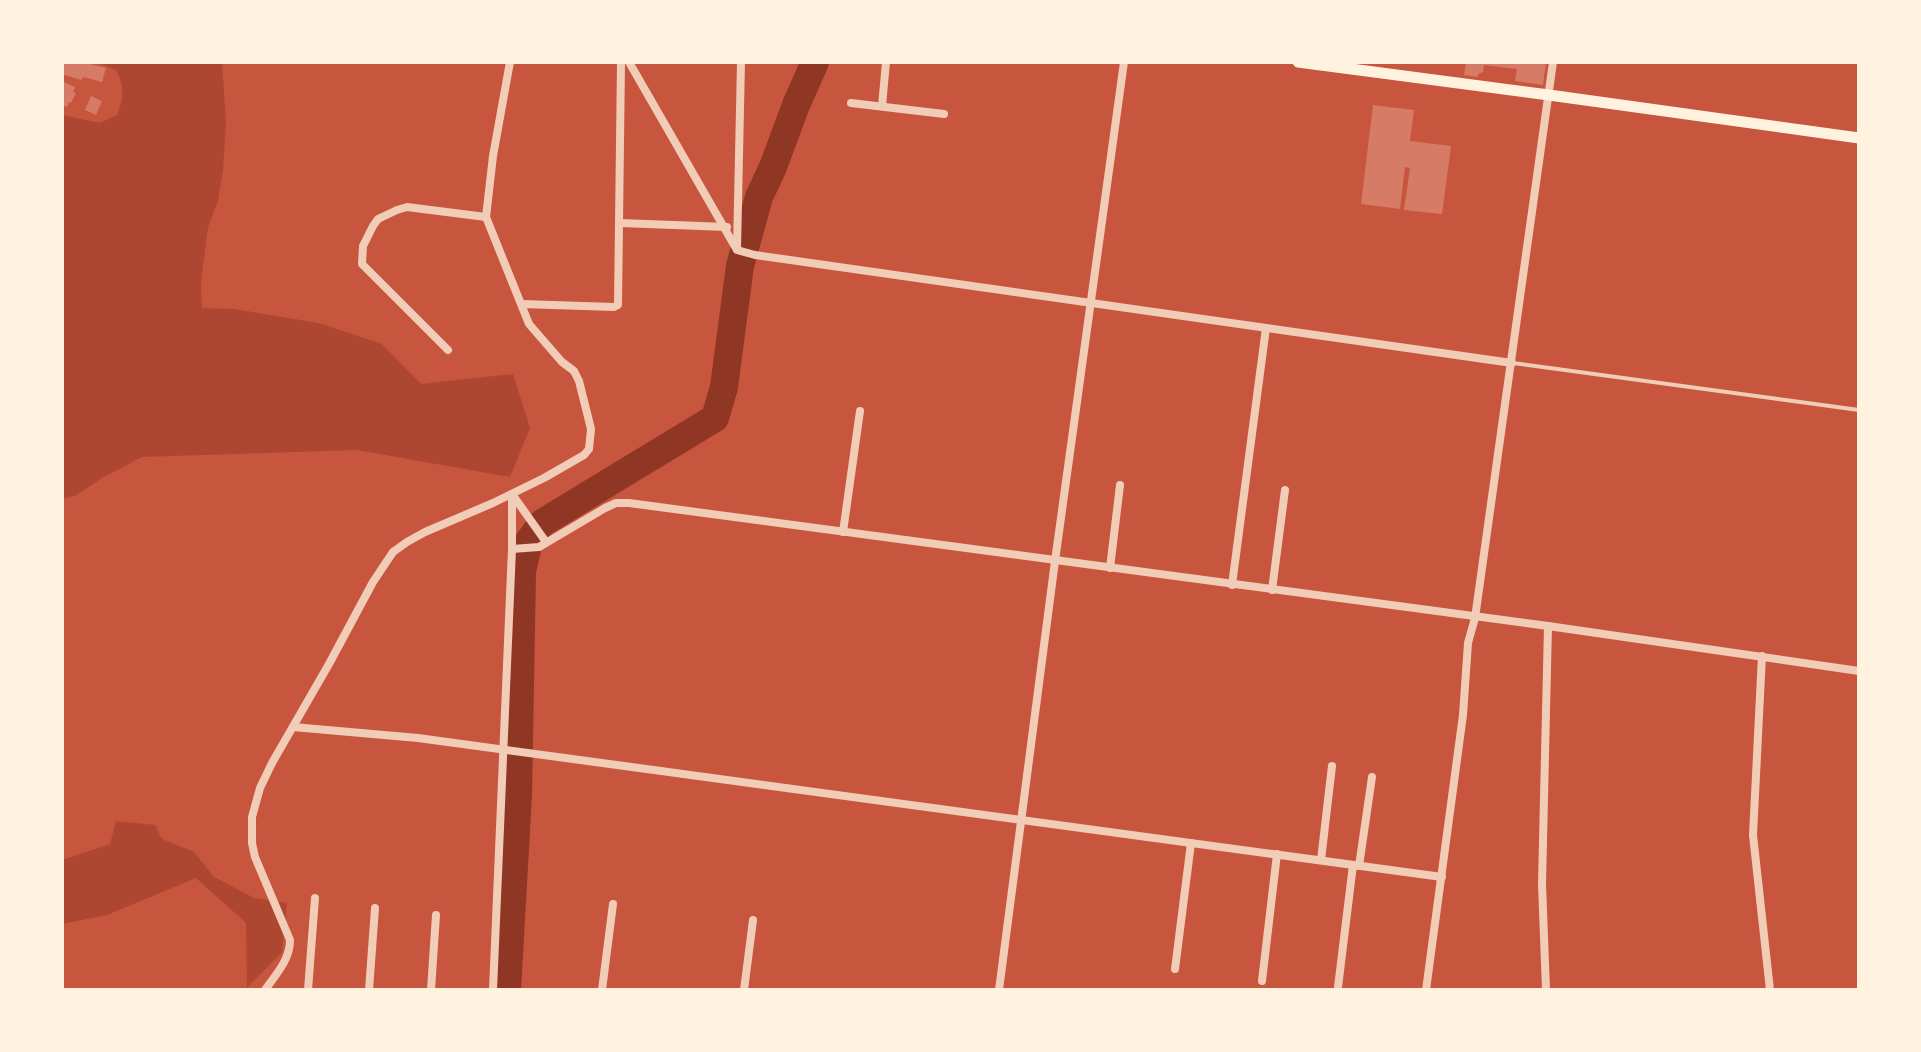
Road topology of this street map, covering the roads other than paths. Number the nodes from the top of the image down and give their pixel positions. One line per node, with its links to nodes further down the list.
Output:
1 (510, 62): 14 (street)
2 (621, 62): 15 (street)
3 (629, 62): 16 (street)
4 (741, 62): 17 (street)
5 (886, 62): 11 (street)
6 (1124, 62): 20 (street)
7 (1298, 62): 9 (main road)
8 (1553, 62): 9 (street)
9 (1549, 95): 13 (main road); 23 (street)
10 (851, 103): 11 (street)
11 (882, 106): 12 (street)
12 (944, 114)
13 (1859, 138)
14 (486, 217): 19 (street); 22 (street)
15 (620, 223): 16 (street); 19 (street)
16 (723, 227): 17 (street); 18 (street)
17 (737, 227): 18 (street)
18 (737, 250): 20 (street)
19 (522, 304): 28 (street)
20 (1091, 304): 21 (street); 32 (street)
21 (1266, 328): 23 (street); 34 (street)
22 (448, 350)
23 (1512, 363): 24 (lane); 36 (street)
24 (1859, 410)
25 (860, 411): 29 (street)
26 (1120, 485): 33 (street)
27 (1285, 490): 35 (street)
28 (512, 494): 30 (street); 31 (street); 40 (street)
29 (843, 532): 30 (street); 32 (street)
30 (546, 542): 31 (street)
31 (512, 549): 41 (street)
32 (1055, 561): 33 (street); 44 (street)
33 (1110, 568): 34 (street)
34 (1232, 585): 35 (street)
35 (1272, 590): 36 (street)
36 (1475, 618): 37 (street); 49 (street)
37 (1548, 626): 38 (street); 67 (street)
38 (1762, 656): 39 (street); 68 (street)
39 (1859, 671)
40 (293, 727): 41 (street); 58 (street)
41 (503, 749): 44 (street); 62 (street)
42 (1332, 766): 47 (street)
43 (1372, 777): 48 (street)
44 (1022, 819): 45 (street); 65 (street)
45 (1191, 843): 46 (street); 55 (street)
46 (1277, 854): 47 (street); 56 (street)
47 (1321, 860): 48 (street)
48 (1356, 865): 49 (street); 57 (street)
49 (1442, 877): 66 (street)
50 (315, 898): 59 (street)
51 (613, 904): 63 (street)
52 (375, 908): 60 (street)
53 (436, 915): 61 (street)
54 (753, 920): 64 (street)
55 (1175, 969)
56 (1262, 981)
57 (1338, 987)
58 (265, 990)
59 (308, 990)
60 (369, 990)
61 (431, 990)
62 (493, 990)
63 (602, 990)
64 (744, 990)
65 (999, 990)
66 (1426, 990)
67 (1546, 990)
68 (1770, 990)

